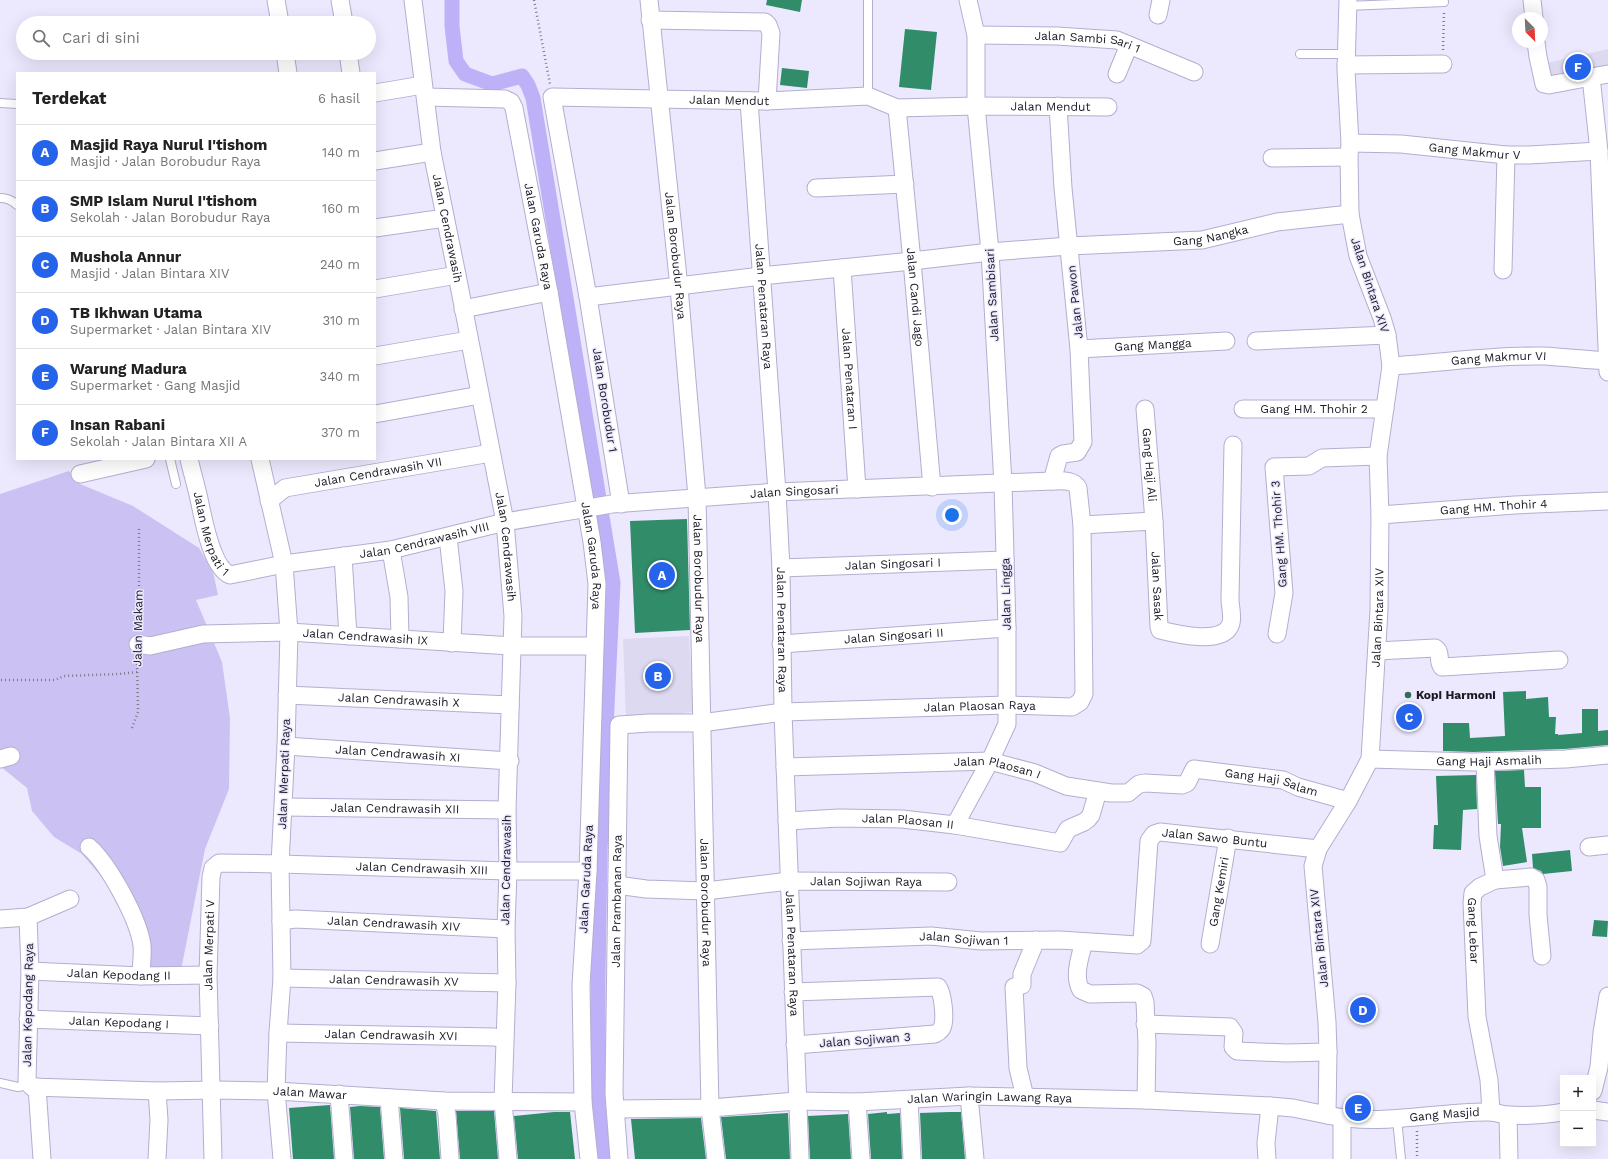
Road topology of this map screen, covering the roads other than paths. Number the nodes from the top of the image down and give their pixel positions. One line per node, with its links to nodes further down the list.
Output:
1 (276, 0): 11 (street)
2 (340, 0): 12 (street)
3 (413, 0): 28 (street, Jalan Cendrawasih)
4 (649, 0): 13 (street, Jalan Borobudur Raya)
5 (868, 0): 30 (lane)
6 (968, 0): 14 (street, Jalan Sambisari)
7 (1532, 0): 10 (street)
8 (1444, 2): 9 (lane)
9 (1348, 3): 18 (street, Jalan Bintara XIV)
10 (1533, 12)
11 (279, 16)
12 (343, 16)
13 (650, 20): 31 (street, Jalan Borobudur Raya); 33 (street)
14 (976, 36): 15 (street, Jalan Sambi Sari 1); 36 (street, Jalan Sambisari)
15 (1129, 45): 24 (street, Jalan Sambi Sari 1); 25 (street)
16 (1537, 48): 27 (street)
17 (1300, 54): 18 (lane)
18 (1346, 59): 21 (street); 40 (street, Jalan Bintara XIV)
19 (286, 60): 22 (street)
20 (349, 60): 23 (street)
21 (1443, 64)
22 (288, 72)
23 (351, 72)
24 (1194, 72)
25 (1116, 74)
26 (1608, 74): 27 (street)
27 (1591, 77): 41 (street)
28 (425, 91): 29 (street); 42 (street, Jalan Cendrawasih); 62 (street, Jalan Garuda Raya)
29 (376, 93)
30 (868, 96): 33 (street, Jalan Mendut); 39 (street, Jalan Mendut)
31 (659, 98): 32 (street, Jalan Mendut); 60 (street, Jalan Borobudur Raya); 63 (street, Jalan Mendut)
32 (749, 101): 33 (street, Jalan Mendut); 59 (street, Jalan Penataran Raya)
33 (767, 101)
34 (0, 103): 35 (lane)
35 (16, 104)
36 (976, 106): 37 (street, Jalan Mendut); 39 (street, Jalan Mendut); 54 (street, Jalan Sambisari)
37 (1058, 106): 38 (street, Jalan Mendut); 53 (street, Jalan Pawon)
38 (1108, 106)
39 (897, 108): 46 (street, Jalan Candi Jago)
40 (1349, 150): 43 (street, Gang Makmur V); 44 (street, Gang Makmur V); 50 (street, Jalan Bintara XIV)
41 (1599, 151): 43 (street, Gang Makmur V); 72 (street)
42 (432, 152): 45 (street); 51 (street, Jalan Cendrawasih)
43 (1506, 155): 57 (street)
44 (1272, 158)
45 (376, 161)
46 (905, 184): 47 (street); 55 (street, Jalan Candi Jago)
47 (816, 188)
48 (0, 198): 49 (lane)
49 (16, 204)
50 (1350, 214): 53 (street, Gang Nangka); 65 (street, Jalan Bintara XIV)
51 (444, 218): 52 (street); 58 (street, Jalan Cendrawasih)
52 (376, 228)
53 (1069, 246): 54 (street, Gang Nangka); 69 (street, Jalan Pawon)
54 (990, 252): 55 (street, Gang Nangka); 88 (street, Jalan Sambisari)
55 (912, 261): 56 (street, Gang Nangka); 89 (street, Jalan Candi Jago)
56 (842, 268): 59 (street, Gang Nangka); 90 (street, Jalan Penataran I)
57 (1503, 270)
58 (457, 275): 61 (street); 64 (street, Jalan Cendrawasih)
59 (762, 276): 60 (street, Gang Nangka); 91 (street, Jalan Penataran Raya)
60 (679, 287): 63 (street, Gang Nangka); 92 (street, Jalan Borobudur Raya)
61 (376, 289)
62 (549, 292): 64 (street); 95 (street, Jalan Garuda Raya)
63 (588, 297): 95 (street, Jalan Borobudur 1)
64 (463, 309): 66 (street, Jalan Cendrawasih)
65 (1387, 335): 67 (street); 71 (street, Jalan Bintara XIV)
66 (469, 340): 70 (street); 73 (street, Jalan Cendrawasih)
67 (1256, 341)
68 (1226, 342): 69 (street, Gang Mangga)
69 (1079, 349): 86 (street, Jalan Pawon)
70 (376, 356)
71 (1391, 366): 72 (street, Gang Makmur VI); 76 (street, Jalan Bintara XIV)
72 (1608, 366)
73 (480, 395): 77 (street); 79 (street, Jalan Cendrawasih)
74 (1145, 409): 97 (street, Gang Haji Ali)
75 (1243, 409): 76 (street, Gang HM. Thohir 2)
76 (1385, 409): 80 (street, Jalan Bintara XIV)
77 (376, 414)
78 (1233, 445): 97 (street, Jalan Sasak)
79 (491, 453): 93 (street, Jalan Cendrawasih VII); 98 (street, Jalan Cendrawasih)
80 (1378, 456): 96 (street, Jalan Bintara XIV); 108 (street, Gang HM. Thohir 3)
81 (142, 460): 85 (street)
82 (170, 460): 87 (lane)
83 (189, 460): 104 (street, Jalan Merpati 1)
84 (260, 460): 93 (street, Jalan Merpati Raya)
85 (80, 474)
86 (1052, 481): 88 (street); 99 (street)
87 (176, 484)
88 (1003, 484): 89 (street, Jalan Singosari); 103 (street, Jalan Lingga)
89 (932, 487): 90 (street, Jalan Singosari)
90 (857, 489): 91 (street, Jalan Singosari)
91 (777, 492): 92 (street, Jalan Singosari); 105 (street, Jalan Penataran Raya)
92 (697, 497): 95 (street, Jalan Singosari); 122 (street, Jalan Borobudur Raya)
93 (269, 501): 104 (street, Jalan Merpati Raya)
94 (1608, 501): 96 (street, Gang HM. Thohir 4)
95 (604, 505): 98 (street, Jalan Cendrawasih VIII); 115 (street, Jalan Garuda Raya)
96 (1380, 515): 116 (street, Jalan Bintara XIV)
97 (1154, 521): 99 (street)
98 (504, 522): 100 (street, Jalan Cendrawasih VIII); 114 (street, Jalan Cendrawasih)
99 (1082, 525): 120 (street, Jalan Plaosan Raya)
100 (448, 537): 101 (street, Jalan Cendrawasih VIII); 111 (street)
101 (391, 550): 102 (street, Jalan Cendrawasih VIII); 110 (street)
102 (343, 556): 104 (street, Jalan Cendrawasih VIII); 109 (street)
103 (1005, 560): 105 (street, Jalan Singosari I); 106 (street, Jalan Lingga)
104 (284, 564): 107 (street, Jalan Merpati Raya)
105 (781, 568): 113 (street, Jalan Penataran Raya)
106 (1007, 628): 113 (street, Jalan Singosari II); 120 (street, Jalan Lingga)
107 (289, 632): 109 (street, Jalan Cendrawasih IX); 112 (street, Jalan Cendrawasih IX); 118 (street, Jalan Merpati Raya)
108 (1278, 634)
109 (348, 636): 110 (street, Jalan Cendrawasih IX)
110 (400, 640): 111 (street, Jalan Cendrawasih IX)
111 (452, 643): 114 (street, Jalan Cendrawasih IX)
112 (138, 644)
113 (782, 644): 121 (street, Jalan Penataran Raya)
114 (512, 646): 115 (street, Jalan Cendrawasih IX); 119 (street, Jalan Cendrawasih)
115 (594, 648): 144 (street, Jalan Garuda Raya)
116 (1377, 651): 117 (street); 125 (street, Jalan Bintara XIV)
117 (1558, 660)
118 (287, 695): 119 (street, Jalan Cendrawasih X); 123 (street, Jalan Merpati Raya)
119 (510, 705): 126 (street, Jalan Cendrawasih)
120 (1007, 705): 121 (street, Jalan Plaosan Raya); 127 (street, Jalan Lingga)
121 (783, 712): 122 (street, Jalan Plaosan Raya); 129 (street, Jalan Penataran Raya)
122 (701, 723): 148 (street, Jalan Prambanan Raya); 149 (street, Jalan Borobudur Raya)
123 (286, 746): 126 (street, Jalan Cendrawasih XI); 133 (street, Jalan Merpati Raya)
124 (1608, 756): 128 (street, Gang Haji Asmalih)
125 (1370, 759): 128 (street, Gang Haji Asmalih); 132 (street, Jalan Bintara XIV)
126 (510, 761): 134 (street, Jalan Cendrawasih)
127 (990, 761): 129 (street, Jalan Plaosan I); 131 (street, Jalan Plaosan I); 136 (street, Jalan Plaosan II)
128 (1485, 762): 145 (street)
129 (785, 767): 135 (street, Jalan Penataran Raya)
130 (1194, 769): 131 (street, Jalan Plaosan I); 132 (street, Gang Haji Salam)
131 (1098, 791): 136 (street)
132 (1348, 801): 141 (street, Jalan Bintara XIV)
133 (284, 807): 134 (street, Jalan Cendrawasih XII); 142 (street, Jalan Merpati Raya)
134 (507, 810): 143 (street, Jalan Cendrawasih)
135 (787, 821): 136 (street, Jalan Plaosan II); 146 (street, Jalan Penataran Raya)
136 (955, 825)
137 (1228, 838): 141 (street, Jalan Sawo Buntu); 158 (street, Gang Kemiri); 159 (street, Jalan Sawo Buntu)
138 (1608, 845): 140 (street)
139 (89, 847): 163 (street)
140 (1589, 847)
141 (1318, 849): 175 (street, Jalan Bintara XIV)
142 (280, 864): 143 (street, Jalan Cendrawasih XIII); 153 (street, Jalan Merpati Raya); 162 (street, Jalan Merpati V)
143 (508, 871): 144 (street, Jalan Cendrawasih XIII); 154 (street, Jalan Cendrawasih)
144 (588, 871): 192 (street, Jalan Garuda Raya)
145 (1495, 880): 160 (street); 198 (street, Gang Lebar)
146 (789, 881): 147 (street, Jalan Sojiwan Raya); 149 (street, Jalan Sojiwan Raya); 156 (street, Jalan Penataran Raya)
147 (948, 882)
148 (617, 885): 149 (street, Jalan Sojiwan Raya); 196 (street, Jalan Prambanan Raya)
149 (706, 891): 195 (street, Jalan Borobudur Raya)
150 (70, 899): 151 (street)
151 (28, 917): 152 (street); 161 (street, Jalan Kepodang Raya)
152 (0, 919)
153 (282, 921): 154 (street, Jalan Cendrawasih XIV); 164 (street, Jalan Merpati Raya)
154 (506, 929): 165 (street, Jalan Cendrawasih)
155 (1036, 940): 156 (street, Jalan Sojiwan 1); 157 (street, Jalan Sojiwan 1); 186 (street)
156 (791, 941): 166 (street, Jalan Penataran Raya)
157 (1084, 942): 159 (street, Jalan Sojiwan 1); 169 (street)
158 (1210, 944)
159 (1137, 945)
160 (1542, 956)
161 (30, 971): 163 (street, Jalan Kepodang II); 168 (street, Jalan Kepodang Raya)
162 (208, 974): 163 (street, Jalan Kepodang II); 170 (street, Jalan Merpati V)
163 (141, 976)
164 (282, 978): 165 (street, Jalan Cendrawasih XV); 171 (street, Jalan Merpati Raya)
165 (507, 983): 173 (street, Jalan Cendrawasih)
166 (793, 992): 174 (street, Jalan Penataran Raya); 174 (street, Jalan Sojiwan 3)
167 (1608, 1005): 172 (street)
168 (28, 1019): 170 (street, Jalan Kepodang I); 179 (street, Jalan Kepodang Raya)
169 (1145, 1024): 175 (street); 189 (street)
170 (210, 1026): 181 (street, Jalan Merpati V)
171 (278, 1033): 173 (street, Jalan Cendrawasih XVI); 182 (street, Jalan Merpati Raya)
172 (1605, 1033): 176 (street)
173 (504, 1039): 191 (street, Jalan Cendrawasih)
174 (795, 1045): 187 (street, Jalan Penataran Raya)
175 (1328, 1052): 202 (street, Jalan Bintara XIV)
176 (1604, 1067): 178 (street)
177 (0, 1084): 179 (lane)
178 (1596, 1084)
179 (33, 1086): 180 (street, Jalan Mawar); 204 (street, Jalan Kepodang Raya)
180 (157, 1091): 181 (street, Jalan Mawar); 205 (street)
181 (212, 1091): 182 (street, Jalan Mawar); 206 (street, Jalan Merpati V)
182 (276, 1091): 183 (street, Jalan Mawar); 207 (street, Jalan Merpati Raya)
183 (339, 1094): 185 (street, Jalan Mawar); 208 (street)
184 (968, 1096): 186 (street, Jalan Waringin Lawang Raya); 188 (street, Jalan Waringin Lawang Raya); 218 (street)
185 (389, 1098): 190 (street, Jalan Mawar); 209 (street)
186 (1025, 1098): 189 (street, Jalan Waringin Lawang Raya)
187 (797, 1100): 193 (street, Jalan Waringin Lawang Raya); 195 (street, Jalan Waringin Lawang Raya); 215 (street, Jalan Penataran Raya)
188 (909, 1100): 193 (street, Jalan Waringin Lawang Raya); 217 (street)
189 (1146, 1100): 194 (street, Jalan Waringin Lawang Raya)
190 (444, 1101): 191 (street, Jalan Mawar); 210 (street)
191 (503, 1101): 192 (street, Jalan Mawar); 211 (street, Jalan Cendrawasih)
192 (583, 1102): 212 (street, Jalan Garuda Raya)
193 (857, 1102): 216 (street)
194 (1270, 1106): 202 (street); 219 (street)
195 (710, 1108): 196 (street, Jalan Waringin Lawang Raya); 214 (street, Jalan Borobudur Raya)
196 (616, 1109): 213 (street, Jalan Prambanan Raya)
197 (1596, 1110): 200 (street)
198 (1491, 1112): 201 (street, Gang Masjid); 203 (street, Gang Masjid)
199 (1560, 1112): 201 (street, Gang Masjid)
200 (1608, 1112)
201 (1508, 1115): 222 (street)
202 (1334, 1117): 203 (street, Gang Masjid); 220 (street, Jalan Bintara XIV)
203 (1397, 1119): 221 (lane)
204 (42, 1159)
205 (157, 1159)
206 (213, 1159)
207 (282, 1159)
208 (344, 1159)
209 (394, 1159)
210 (450, 1159)
211 (508, 1159)
212 (589, 1159)
213 (619, 1159)
214 (716, 1159)
215 (800, 1159)
216 (861, 1159)
217 (912, 1159)
218 (975, 1159)
219 (1267, 1159)
220 (1342, 1159)
221 (1401, 1159)
222 (1509, 1159)

